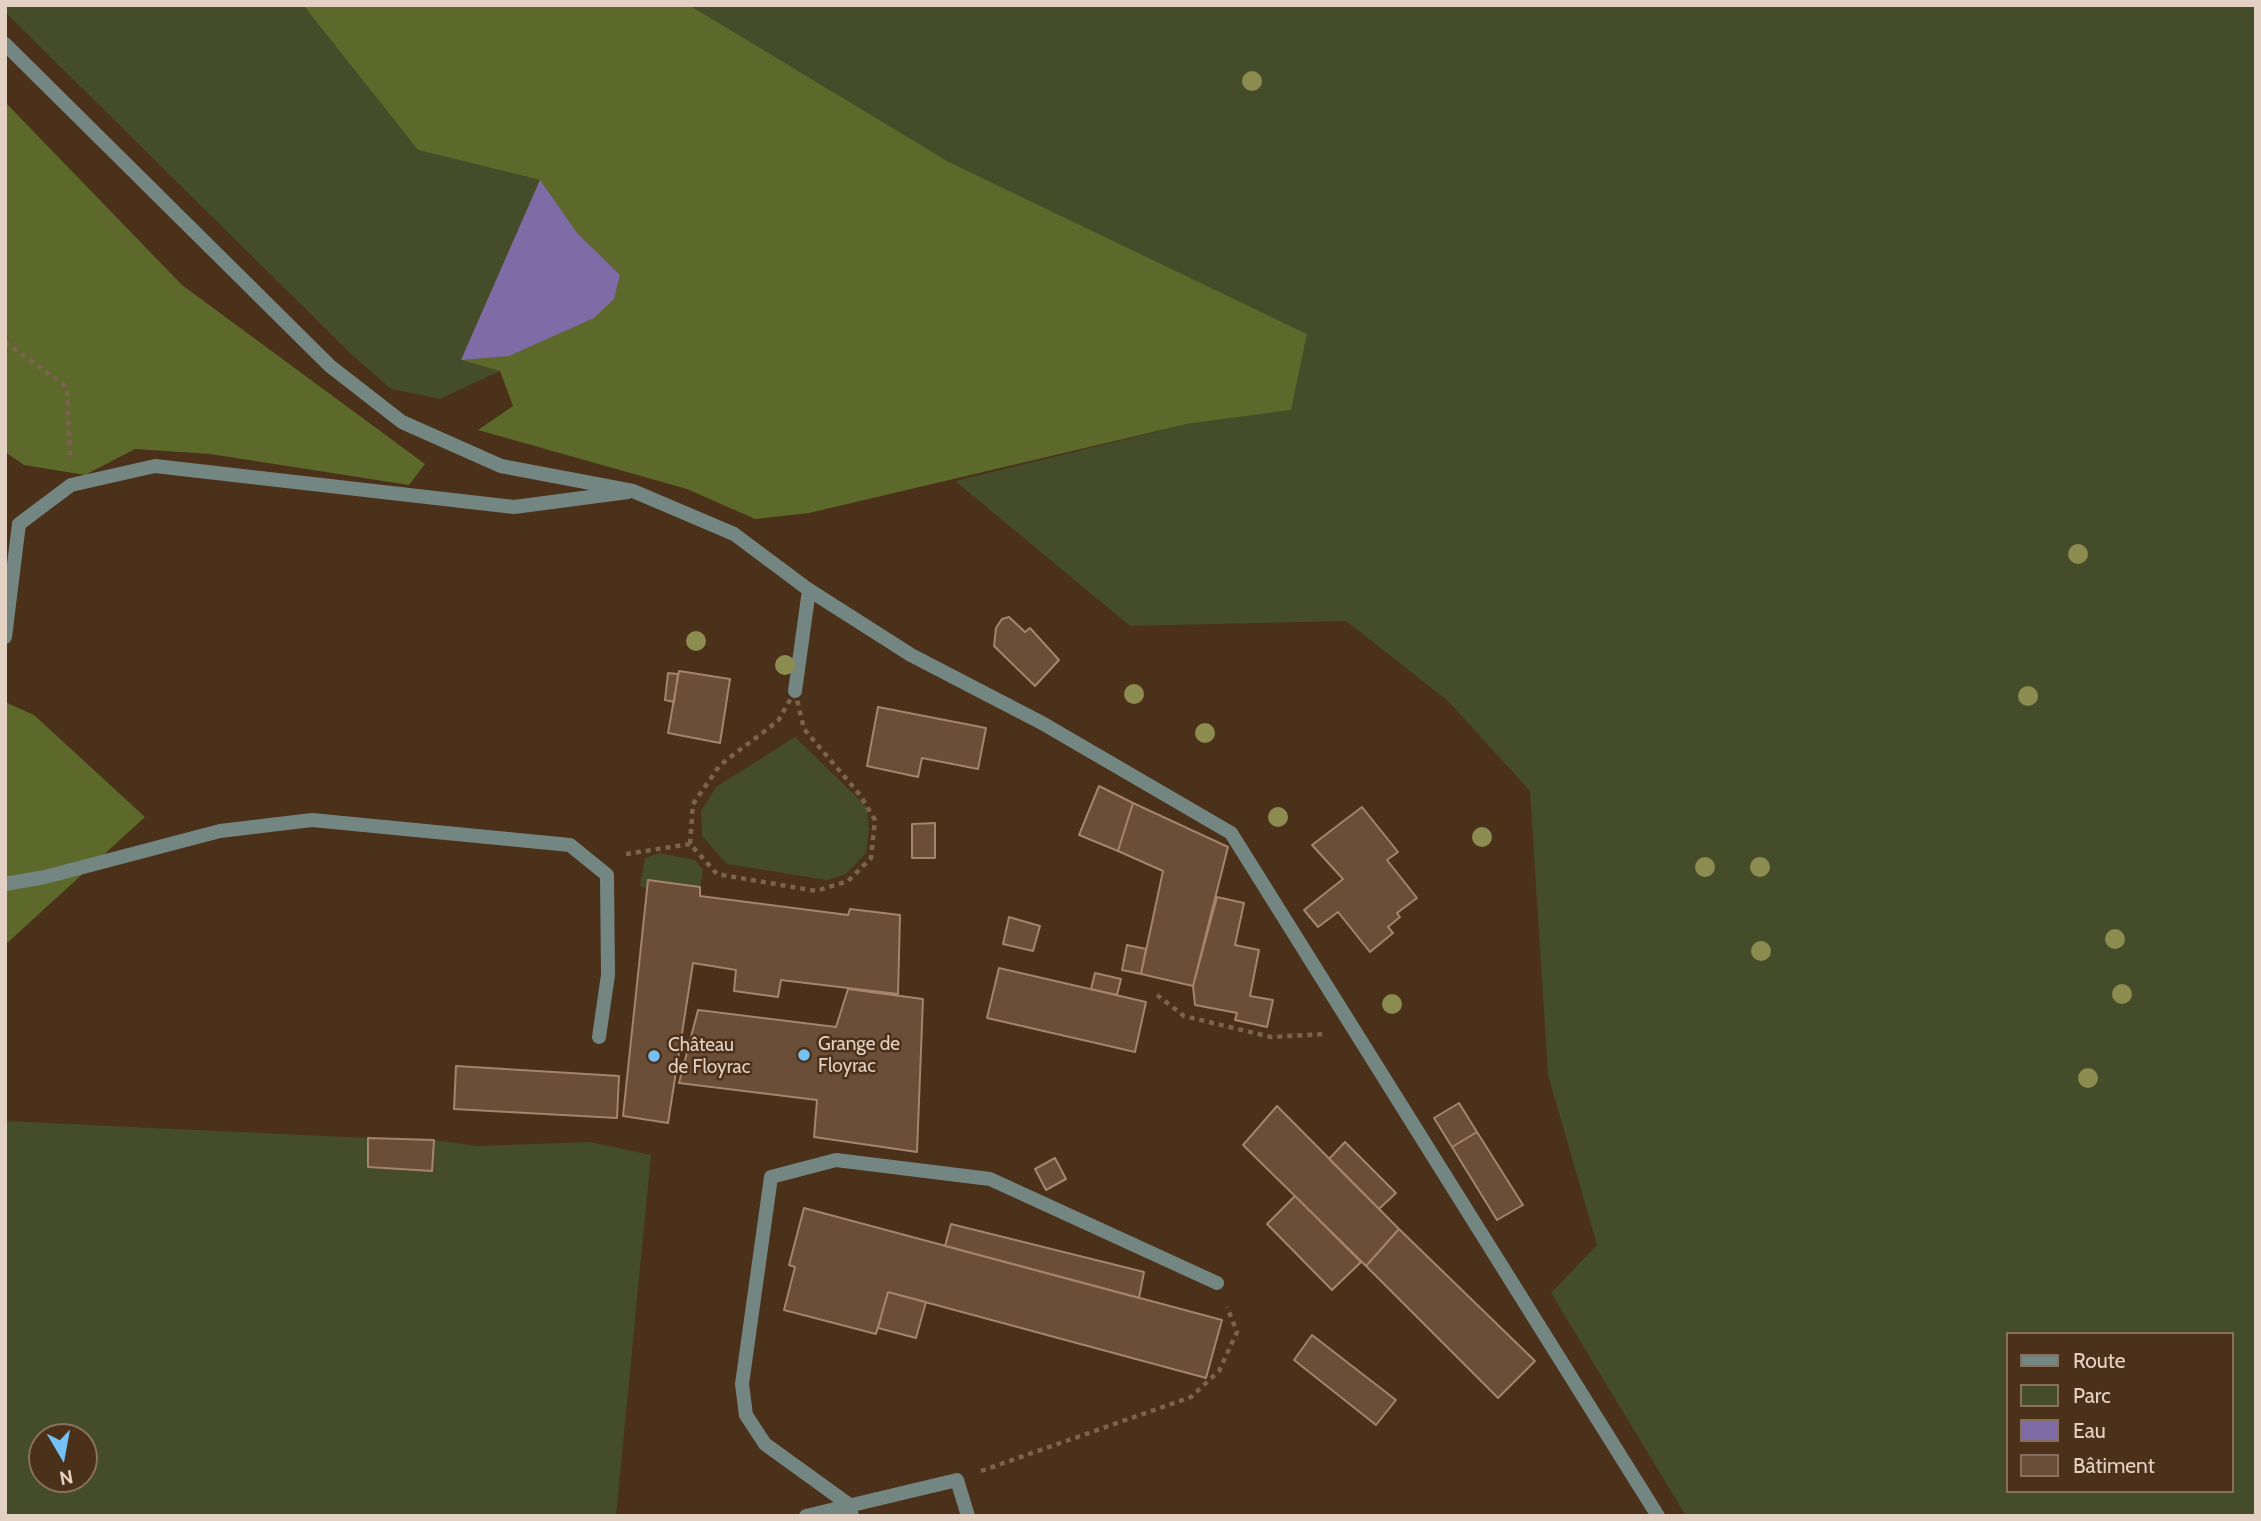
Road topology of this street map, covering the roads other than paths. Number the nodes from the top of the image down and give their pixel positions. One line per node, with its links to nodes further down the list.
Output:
1 (5, 44): 2 (street)
2 (633, 491): 3 (street); 4 (street)
3 (809, 590): 5 (street); 12 (street)
4 (5, 637)
5 (795, 691)
6 (5, 884): 7 (street)
7 (599, 1037)
8 (1217, 1283): 9 (street)
9 (850, 1510): 10 (street); 11 (street)
10 (807, 1516)
11 (968, 1516)
12 (1658, 1516)

